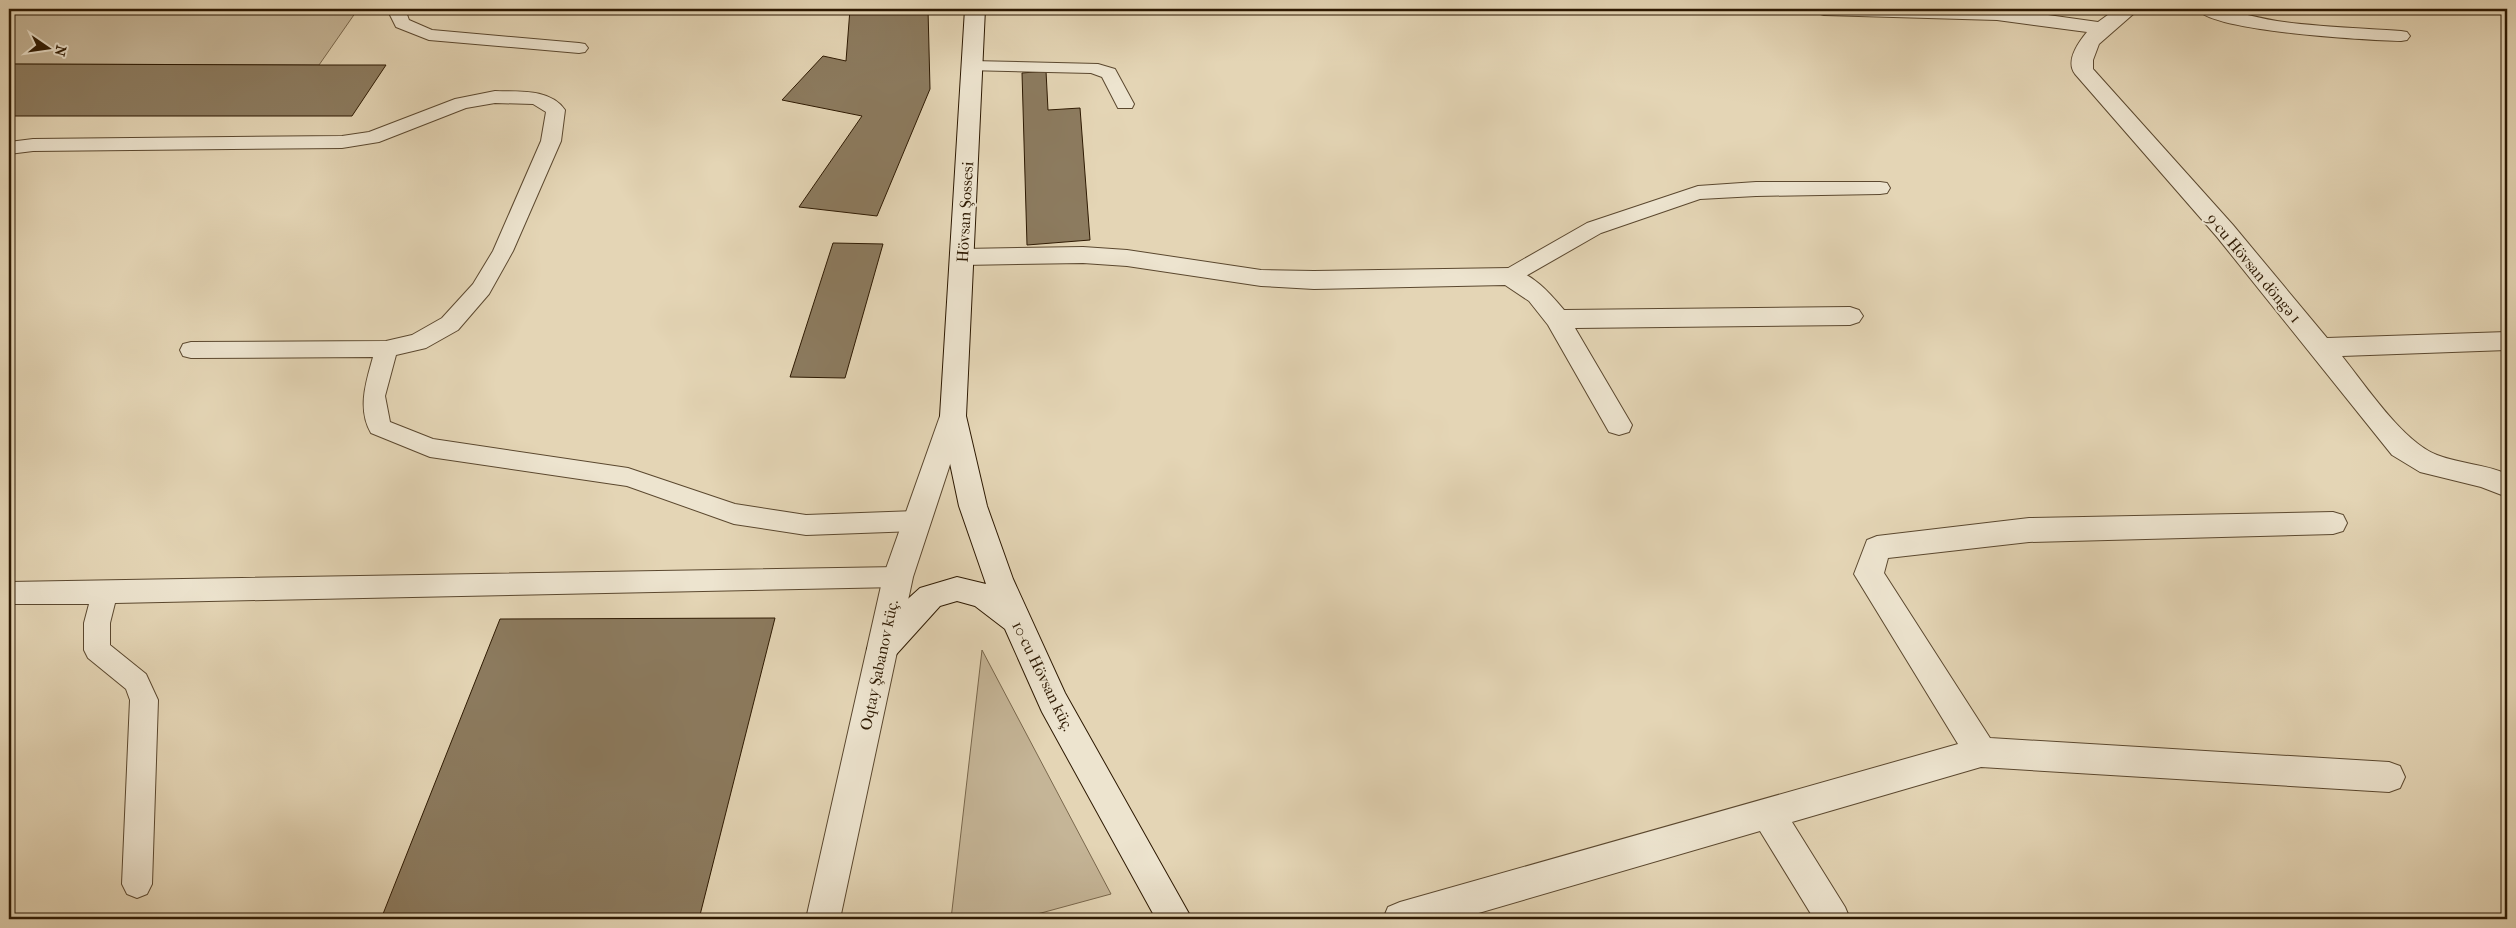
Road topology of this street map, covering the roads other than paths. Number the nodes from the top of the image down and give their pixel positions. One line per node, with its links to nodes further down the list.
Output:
1 (396, 9): 8 (lane)
2 (975, 9): 9 (street, Hövsan Şossesi)
3 (1824, 9): 6 (street)
4 (2129, 9): 6 (street, 9-cu Hövsan döngə 1)
5 (2206, 9): 7 (lane)
6 (2101, 29): 18 (street, 9-cu Hövsan döngə 1)
7 (2400, 36)
8 (579, 48)
9 (972, 66): 10 (lane); 13 (street, Hövsan Şossesi)
10 (1125, 104)
11 (9, 148): 19 (lane)
12 (1880, 188): 14 (lane)
13 (963, 257): 14 (street); 21 (street, Hövsan Şossesi)
14 (1510, 276): 16 (street)
15 (1850, 316): 16 (street)
16 (1557, 319): 22 (street)
17 (2507, 341): 18 (street)
18 (2320, 348): 23 (street, 9-cu Hövsan döngə 1)
19 (386, 349): 20 (lane); 24 (lane)
20 (191, 350)
21 (953, 416): 24 (street, Oqtay Şabanov küç.); 29 (street, 10-cu Hövsan küç.)
22 (1619, 425)
23 (2507, 486)
24 (916, 521): 26 (street, Oqtay Şabanov küç.)
25 (2333, 523): 31 (street)
26 (898, 577): 28 (lane); 30 (street, Oqtay Şabanov küç.)
27 (9, 593): 28 (lane)
28 (105, 593): 34 (lane)
29 (1016, 621): 30 (street); 36 (street, 10-cu Hövsan küç.)
30 (882, 649): 35 (street, Oqtay Şabanov küç.)
31 (1981, 752): 32 (street); 33 (street)
32 (2389, 777)
33 (1768, 813): 37 (street); 38 (street)
34 (136, 884)
35 (823, 919)
36 (1175, 919)
37 (1400, 919)
38 (1833, 919)

